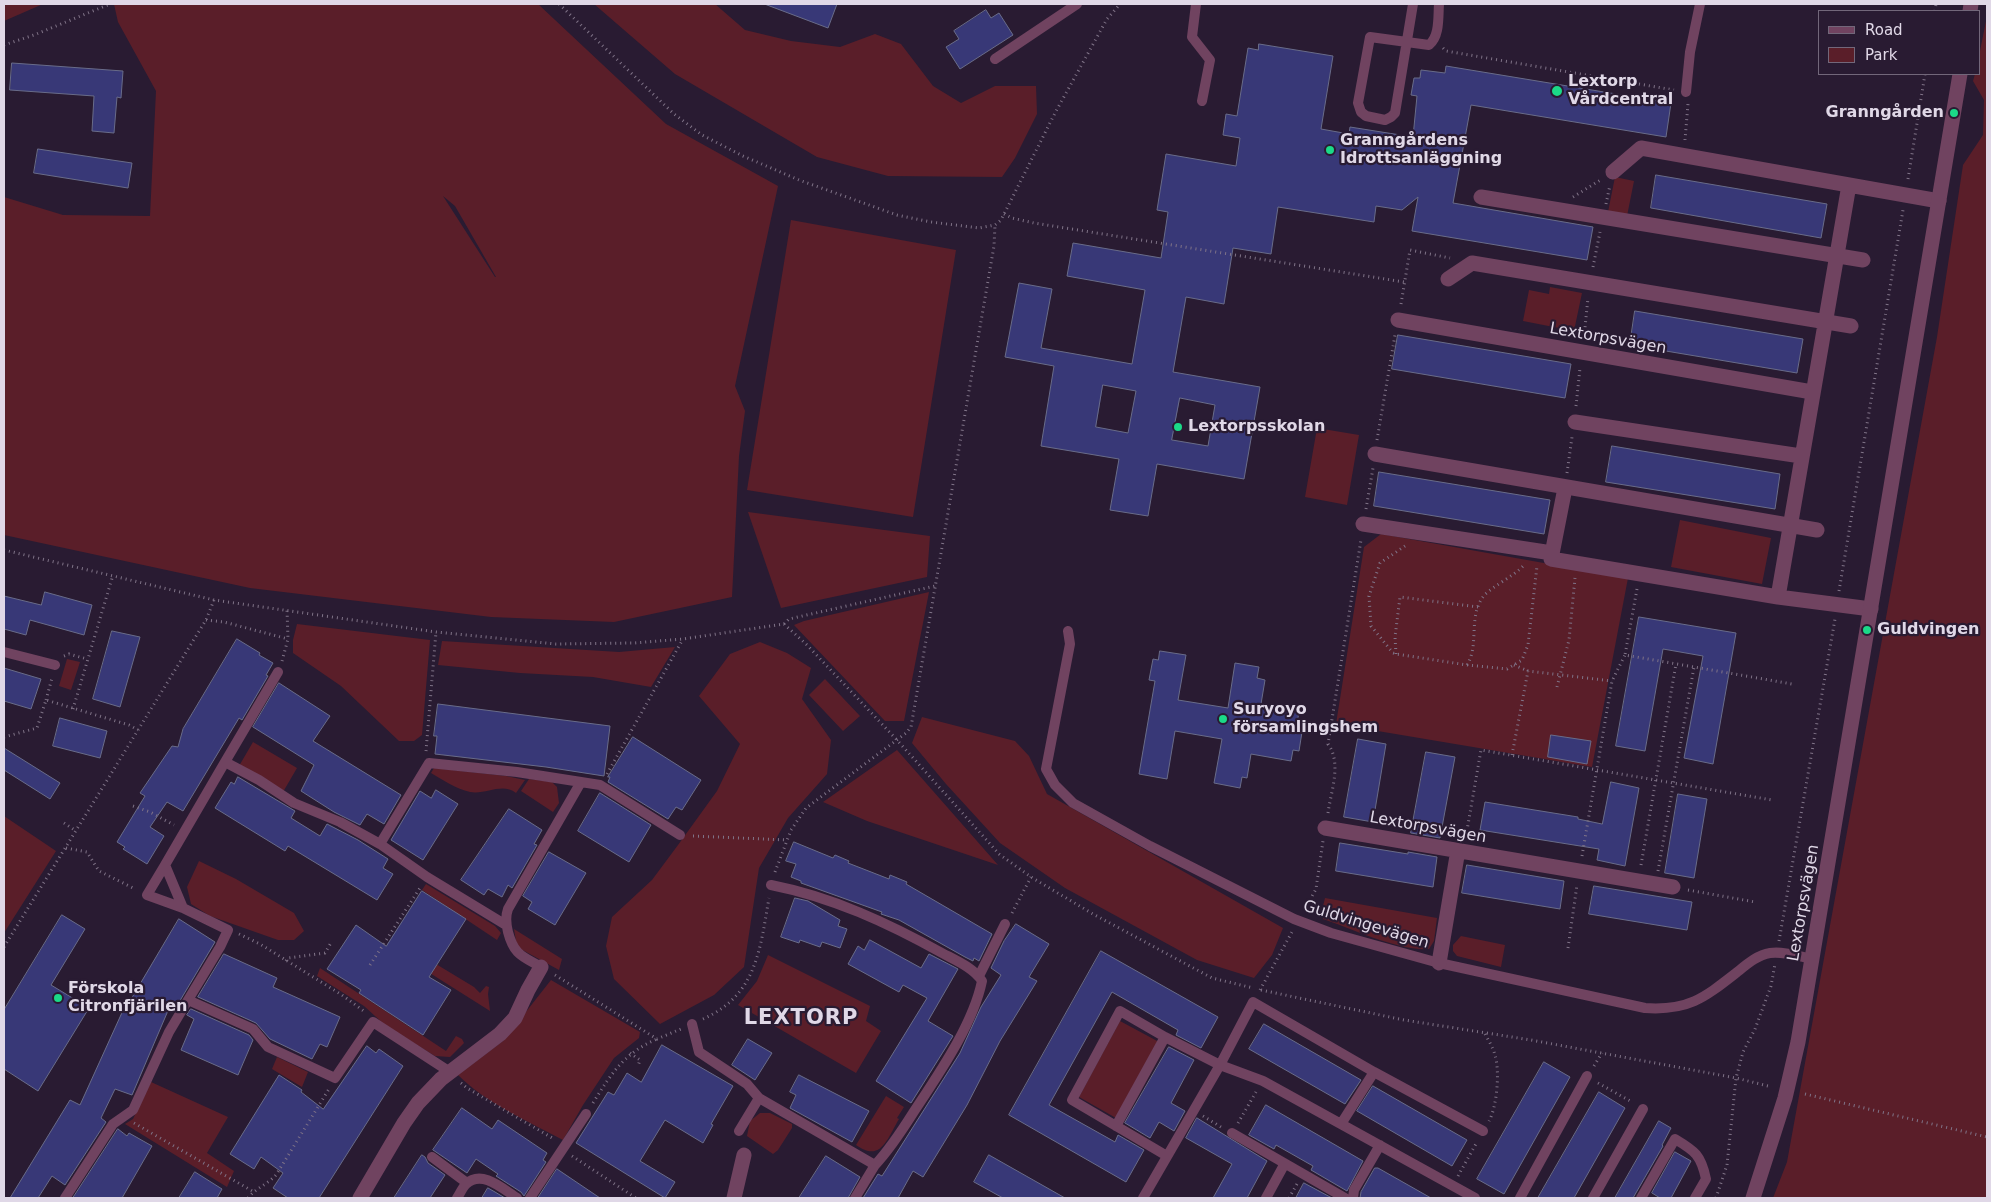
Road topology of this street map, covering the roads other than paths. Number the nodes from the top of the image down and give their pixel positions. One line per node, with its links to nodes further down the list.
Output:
1 (1077, 4): 7 (lane)
2 (1196, 4): 10 (lane)
3 (1413, 4): 6 (lane)
4 (1439, 4): 6 (lane)
5 (1700, 4): 9 (lane)
6 (1407, 42): 6 (lane)
7 (995, 59)
8 (1960, 75): 14 (street, Lextorpsvägen)
9 (1686, 92)
10 (1202, 102)
11 (1613, 172): 12 (street)
12 (1848, 185): 14 (street); 15 (street)
13 (1481, 196): 15 (street)
14 (1939, 201): 31 (street, Lextorpsvägen)
15 (1836, 256): 16 (street); 19 (street)
16 (1863, 260)
17 (1448, 279): 19 (street)
18 (1398, 320): 21 (street, Lextorpsvägen)
19 (1824, 322): 20 (street); 21 (street)
20 (1851, 326)
21 (1812, 392): 24 (street)
22 (1575, 422): 24 (street)
23 (1375, 454): 25 (street)
24 (1801, 456): 27 (street)
25 (1565, 488): 27 (street); 29 (street)
26 (1363, 524): 29 (street)
27 (1789, 526): 28 (street); 30 (street)
28 (1817, 530)
29 (1552, 553): 30 (street)
30 (1778, 597): 31 (street)
31 (1871, 609): 48 (street, Lextorpsvägen)
32 (1068, 631): 49 (lane, Guldvingevägen)
33 (4, 652): 34 (lane)
34 (55, 665)
35 (278, 672): 36 (lane)
36 (225, 762): 40 (lane); 42 (lane)
37 (581, 782): 39 (lane); 40 (lane); 47 (lane)
38 (1325, 828): 41 (street, Lextorpsvägen)
39 (680, 835)
40 (380, 844): 47 (lane)
41 (1460, 851): 44 (street, Lextorpsvägen); 49 (street)
42 (165, 865): 45 (lane); 45 (lane)
43 (771, 885): 51 (lane)
44 (1673, 887)
45 (183, 908): 52 (lane)
46 (1005, 924): 51 (lane)
47 (506, 925): 50 (lane)
48 (1812, 959): 49 (lane, Guldvingevägen); 90 (street, Lextorpsvägen)
49 (1440, 963)
50 (541, 968): 56 (street)
51 (979, 976): 71 (lane)
52 (188, 1000): 56 (lane); 74 (lane)
53 (692, 1024): 59 (lane)
54 (1166, 1037): 55 (lane); 63 (lane); 63 (lane)
55 (1220, 1065): 57 (lane); 62 (lane); 69 (lane)
56 (450, 1072): 75 (street)
57 (1374, 1072): 62 (lane); 65 (lane)
58 (1587, 1076): 86 (lane)
59 (759, 1098): 64 (lane); 71 (lane)
60 (1643, 1109): 87 (lane)
61 (586, 1114): 78 (lane)
62 (1341, 1124): 67 (lane)
63 (1116, 1126): 69 (lane)
64 (739, 1131)
65 (1483, 1131)
66 (1232, 1133): 72 (lane)
67 (1380, 1145): 84 (lane); 85 (lane)
68 (744, 1155): 79 (street)
69 (1167, 1156): 81 (lane)
70 (432, 1157): 73 (lane)
71 (875, 1165): 80 (lane)
72 (1284, 1165): 82 (lane); 83 (lane)
73 (467, 1183): 76 (lane); 77 (lane)
74 (65, 1198)
75 (360, 1198)
76 (457, 1198)
77 (517, 1198)
78 (530, 1198)
79 (734, 1198)
80 (855, 1198)
81 (1143, 1198)
82 (1266, 1198)
83 (1344, 1198)
84 (1353, 1198)
85 (1475, 1198)
86 (1520, 1198)
87 (1593, 1198)
88 (1641, 1198): 89 (lane)
89 (1695, 1198)
90 (1753, 1198)

